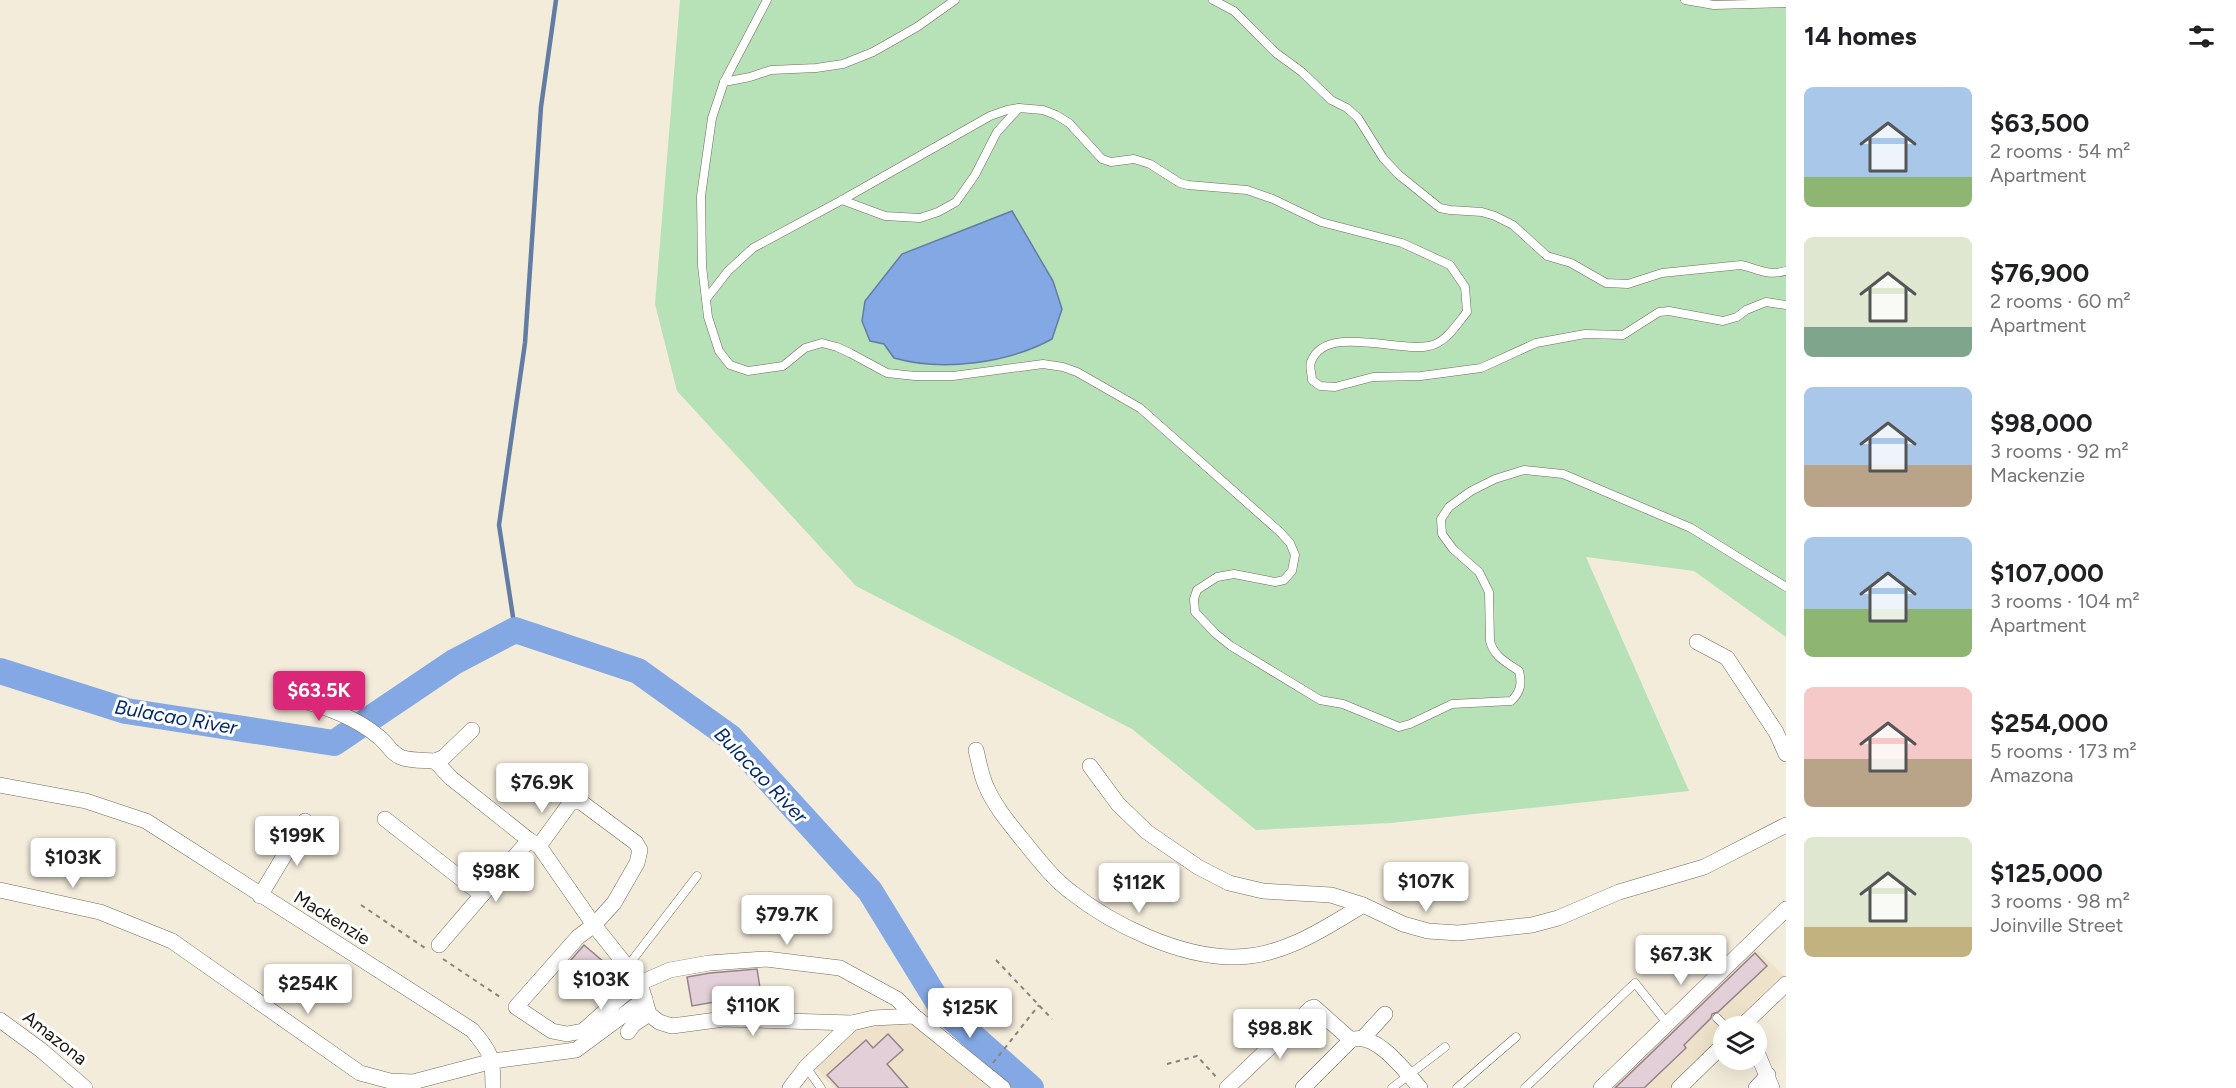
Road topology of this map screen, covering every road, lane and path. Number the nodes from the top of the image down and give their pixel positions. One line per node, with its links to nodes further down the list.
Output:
1 (767, 0): 6 (lane)
2 (955, 0): 6 (lane)
3 (1213, 0): 9 (lane)
4 (1685, 0): 5 (lane)
5 (1786, 3)
6 (724, 82): 10 (lane)
7 (1019, 108): 8 (lane); 8 (lane); 11 (lane)
8 (842, 200): 10 (lane)
9 (1786, 271)
10 (707, 298): 12 (lane)
11 (1786, 305)
12 (1786, 587)
13 (1697, 642): 16 (street)
14 (295, 699): 19 (street)
15 (472, 730): 19 (street)
16 (1781, 730): 18 (street)
17 (976, 750): 31 (street)
18 (1786, 754)
19 (435, 760): 25 (street)
20 (1090, 766): 31 (street)
21 (0, 785): 29 (street, Mackenzie)
22 (385, 819): 28 (street)
23 (305, 821): 29 (street)
24 (1786, 825): 31 (street)
25 (534, 843): 28 (street); 33 (street); 33 (street)
26 (698, 876): 36 (lane)
27 (0, 890): 61 (street)
28 (482, 895): 34 (street)
29 (260, 896): 54 (street, Mackenzie)
30 (361, 905): 34 (path)
31 (1363, 905)
32 (1786, 909): 48 (street)
33 (594, 925): 36 (street); 41 (street)
34 (435, 948): 41 (path)
35 (996, 960): 39 (path)
36 (627, 967): 37 (street)
37 (640, 983): 40 (street); 41 (street); 43 (street)
38 (1786, 984): 44 (street)
39 (1039, 1005): 45 (path); 55 (path)
40 (647, 1006): 47 (street); 49 (street); 54 (street)
41 (516, 1007)
42 (1385, 1014): 51 (street)
43 (914, 1016): 47 (street); 66 (street)
44 (1752, 1016)
45 (1052, 1019)
46 (0, 1020): 62 (street, Amazona)
47 (852, 1023): 57 (street)
48 (1667, 1023): 71 (lane); 72 (street)
49 (628, 1032)
50 (1516, 1037): 70 (lane)
51 (1357, 1039): 58 (street); 60 (street); 67 (street)
52 (1445, 1047): 58 (lane)
53 (1713, 1055): 73 (street)
54 (493, 1061): 61 (street); 63 (street)
55 (995, 1062)
56 (1167, 1064): 60 (path)
57 (806, 1067): 64 (street); 65 (lane)
58 (1408, 1075): 68 (lane); 69 (street)
59 (1770, 1082): 74 (street)
60 (1223, 1084)
61 (413, 1085)
62 (85, 1088)
63 (493, 1088)
64 (790, 1088)
65 (822, 1088)
66 (1003, 1088)
67 (1303, 1088)
68 (1392, 1088)
69 (1420, 1088)
70 (1457, 1088)
71 (1525, 1088)
72 (1601, 1088)
73 (1679, 1088)
74 (1756, 1088)

